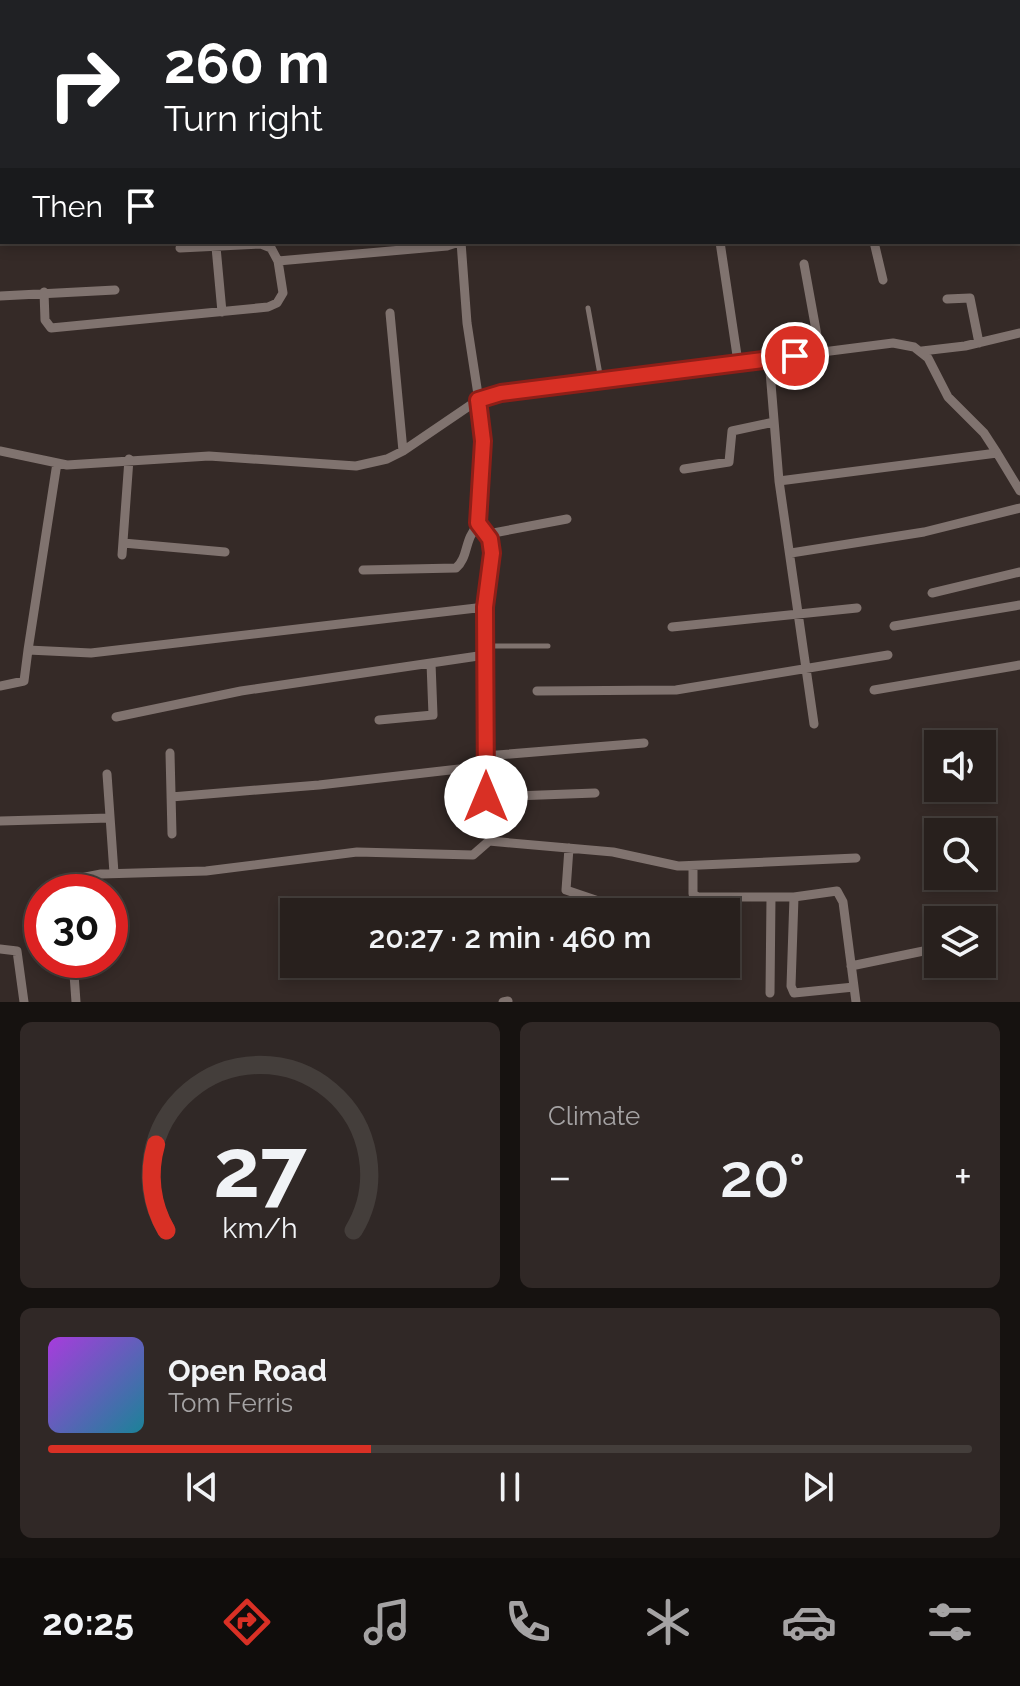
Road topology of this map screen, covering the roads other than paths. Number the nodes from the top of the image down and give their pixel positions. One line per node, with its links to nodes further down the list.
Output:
1 (454, 244): 7 (street)
2 (460, 244): 24 (street)
3 (722, 244): 22 (street)
4 (874, 244): 9 (street)
5 (216, 247): 6 (street); 7 (street); 15 (street)
6 (180, 248)
7 (278, 261): 15 (street)
8 (804, 264): 20 (street)
9 (883, 280)
10 (115, 290): 11 (street)
11 (44, 292): 12 (street); 15 (street)
12 (0, 296)
13 (947, 299): 18 (street)
14 (588, 308): 23 (lane)
15 (222, 312)
16 (390, 313): 27 (street)
17 (1020, 333): 18 (street)
18 (979, 343): 19 (street)
19 (922, 351): 20 (street); 28 (street)
20 (820, 352): 21 (street)
21 (769, 359): 22 (street); 25 (street)
22 (738, 362): 23 (street)
23 (601, 380): 24 (street)
24 (478, 400): 27 (street); 36 (street)
25 (774, 422): 31 (street); 32 (street)
26 (0, 451): 30 (street)
27 (403, 451): 29 (street)
28 (997, 453): 32 (street); 33 (street)
29 (129, 459): 30 (street); 38 (street)
30 (57, 463): 52 (street)
31 (684, 469)
32 (779, 481): 40 (street)
33 (1020, 491)
34 (1020, 508): 40 (street)
35 (567, 519): 37 (street)
36 (478, 526): 37 (street); 42 (street)
37 (488, 534): 46 (street)
38 (123, 543): 39 (street); 41 (street)
39 (225, 552)
40 (791, 553): 48 (street)
41 (122, 555)
42 (363, 570)
43 (1020, 572): 44 (street)
44 (932, 593)
45 (1020, 605): 49 (street)
46 (485, 607): 52 (street); 53 (street)
47 (857, 608): 48 (street)
48 (800, 614): 50 (street); 57 (street)
49 (894, 626)
50 (672, 627)
51 (548, 646): 53 (lane)
52 (28, 650): 58 (street)
53 (485, 651): 55 (street); 66 (street)
54 (888, 655): 57 (street)
55 (431, 663): 61 (street); 62 (street)
56 (1020, 665): 59 (street)
57 (806, 668): 60 (street); 63 (street)
58 (0, 686)
59 (874, 690)
60 (537, 691)
61 (116, 717)
62 (379, 720)
63 (814, 724)
64 (644, 743): 66 (street)
65 (170, 753): 69 (street)
66 (485, 761): 69 (street); 70 (street)
67 (107, 774): 72 (street)
68 (595, 793): 70 (street)
69 (171, 797): 74 (street)
70 (486, 797): 71 (street)
71 (486, 817)
72 (110, 818): 73 (street); 78 (street)
73 (0, 821)
74 (172, 834)
75 (569, 848): 77 (street); 78 (street); 82 (street)
76 (856, 858): 77 (street)
77 (693, 866): 83 (street)
78 (114, 873): 79 (street)
79 (108, 874)
80 (771, 897): 81 (street); 83 (street); 89 (street)
81 (794, 897): 86 (street); 88 (street)
82 (590, 898)
83 (725, 898)
84 (0, 949): 90 (street)
85 (924, 951): 86 (street)
86 (851, 966): 88 (street)
87 (74, 978): 91 (street)
88 (854, 987): 92 (street)
89 (770, 993)
90 (24, 1002)
91 (76, 1002)
92 (856, 1002)

